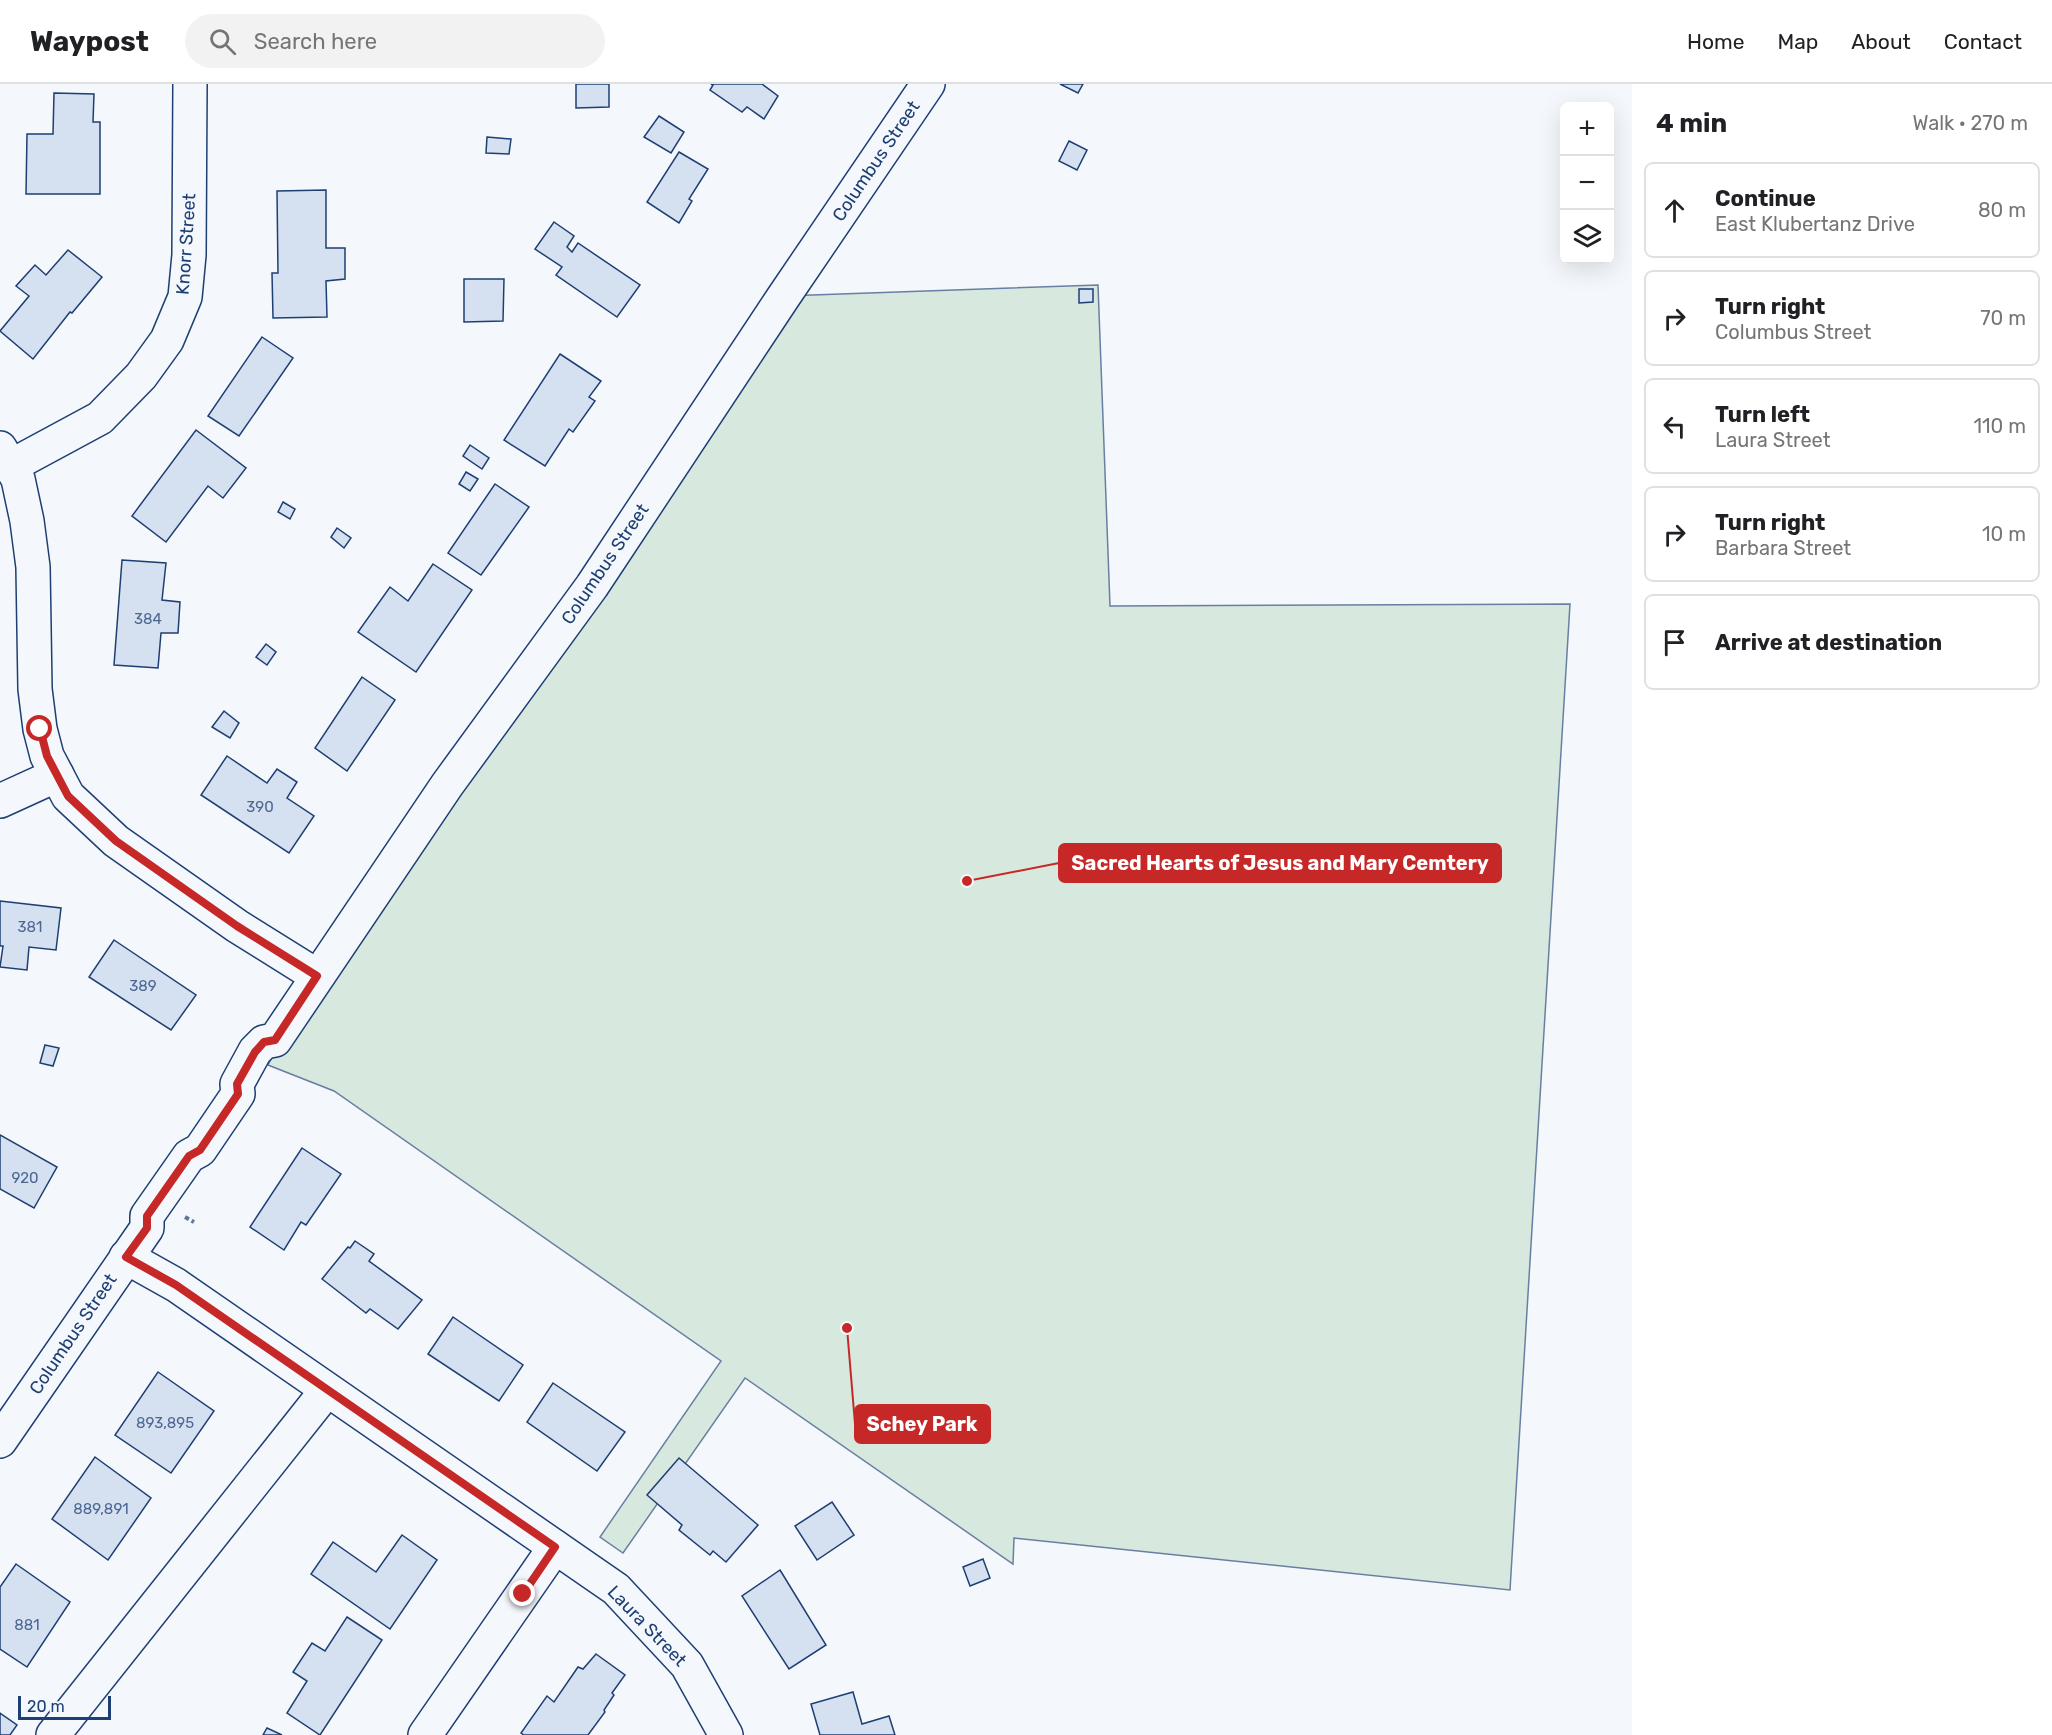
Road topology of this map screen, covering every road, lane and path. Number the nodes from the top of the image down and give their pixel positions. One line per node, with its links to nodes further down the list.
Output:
1 (190, 84): 3 (street, Knorr Street)
2 (928, 84): 6 (street, Columbus Street)
3 (5, 457): 4 (street)
4 (57, 774): 5 (street); 6 (street)
5 (0, 801)
6 (317, 976): 7 (street, Columbus Street)
7 (126, 1257): 8 (street, Laura Street); 9 (street, Columbus Street)
8 (327, 1389): 10 (street, Laura Street); 11 (street)
9 (0, 1441)
10 (555, 1547): 12 (street); 13 (street, Laura Street)
11 (53, 1735)
12 (425, 1735)
13 (726, 1735)

